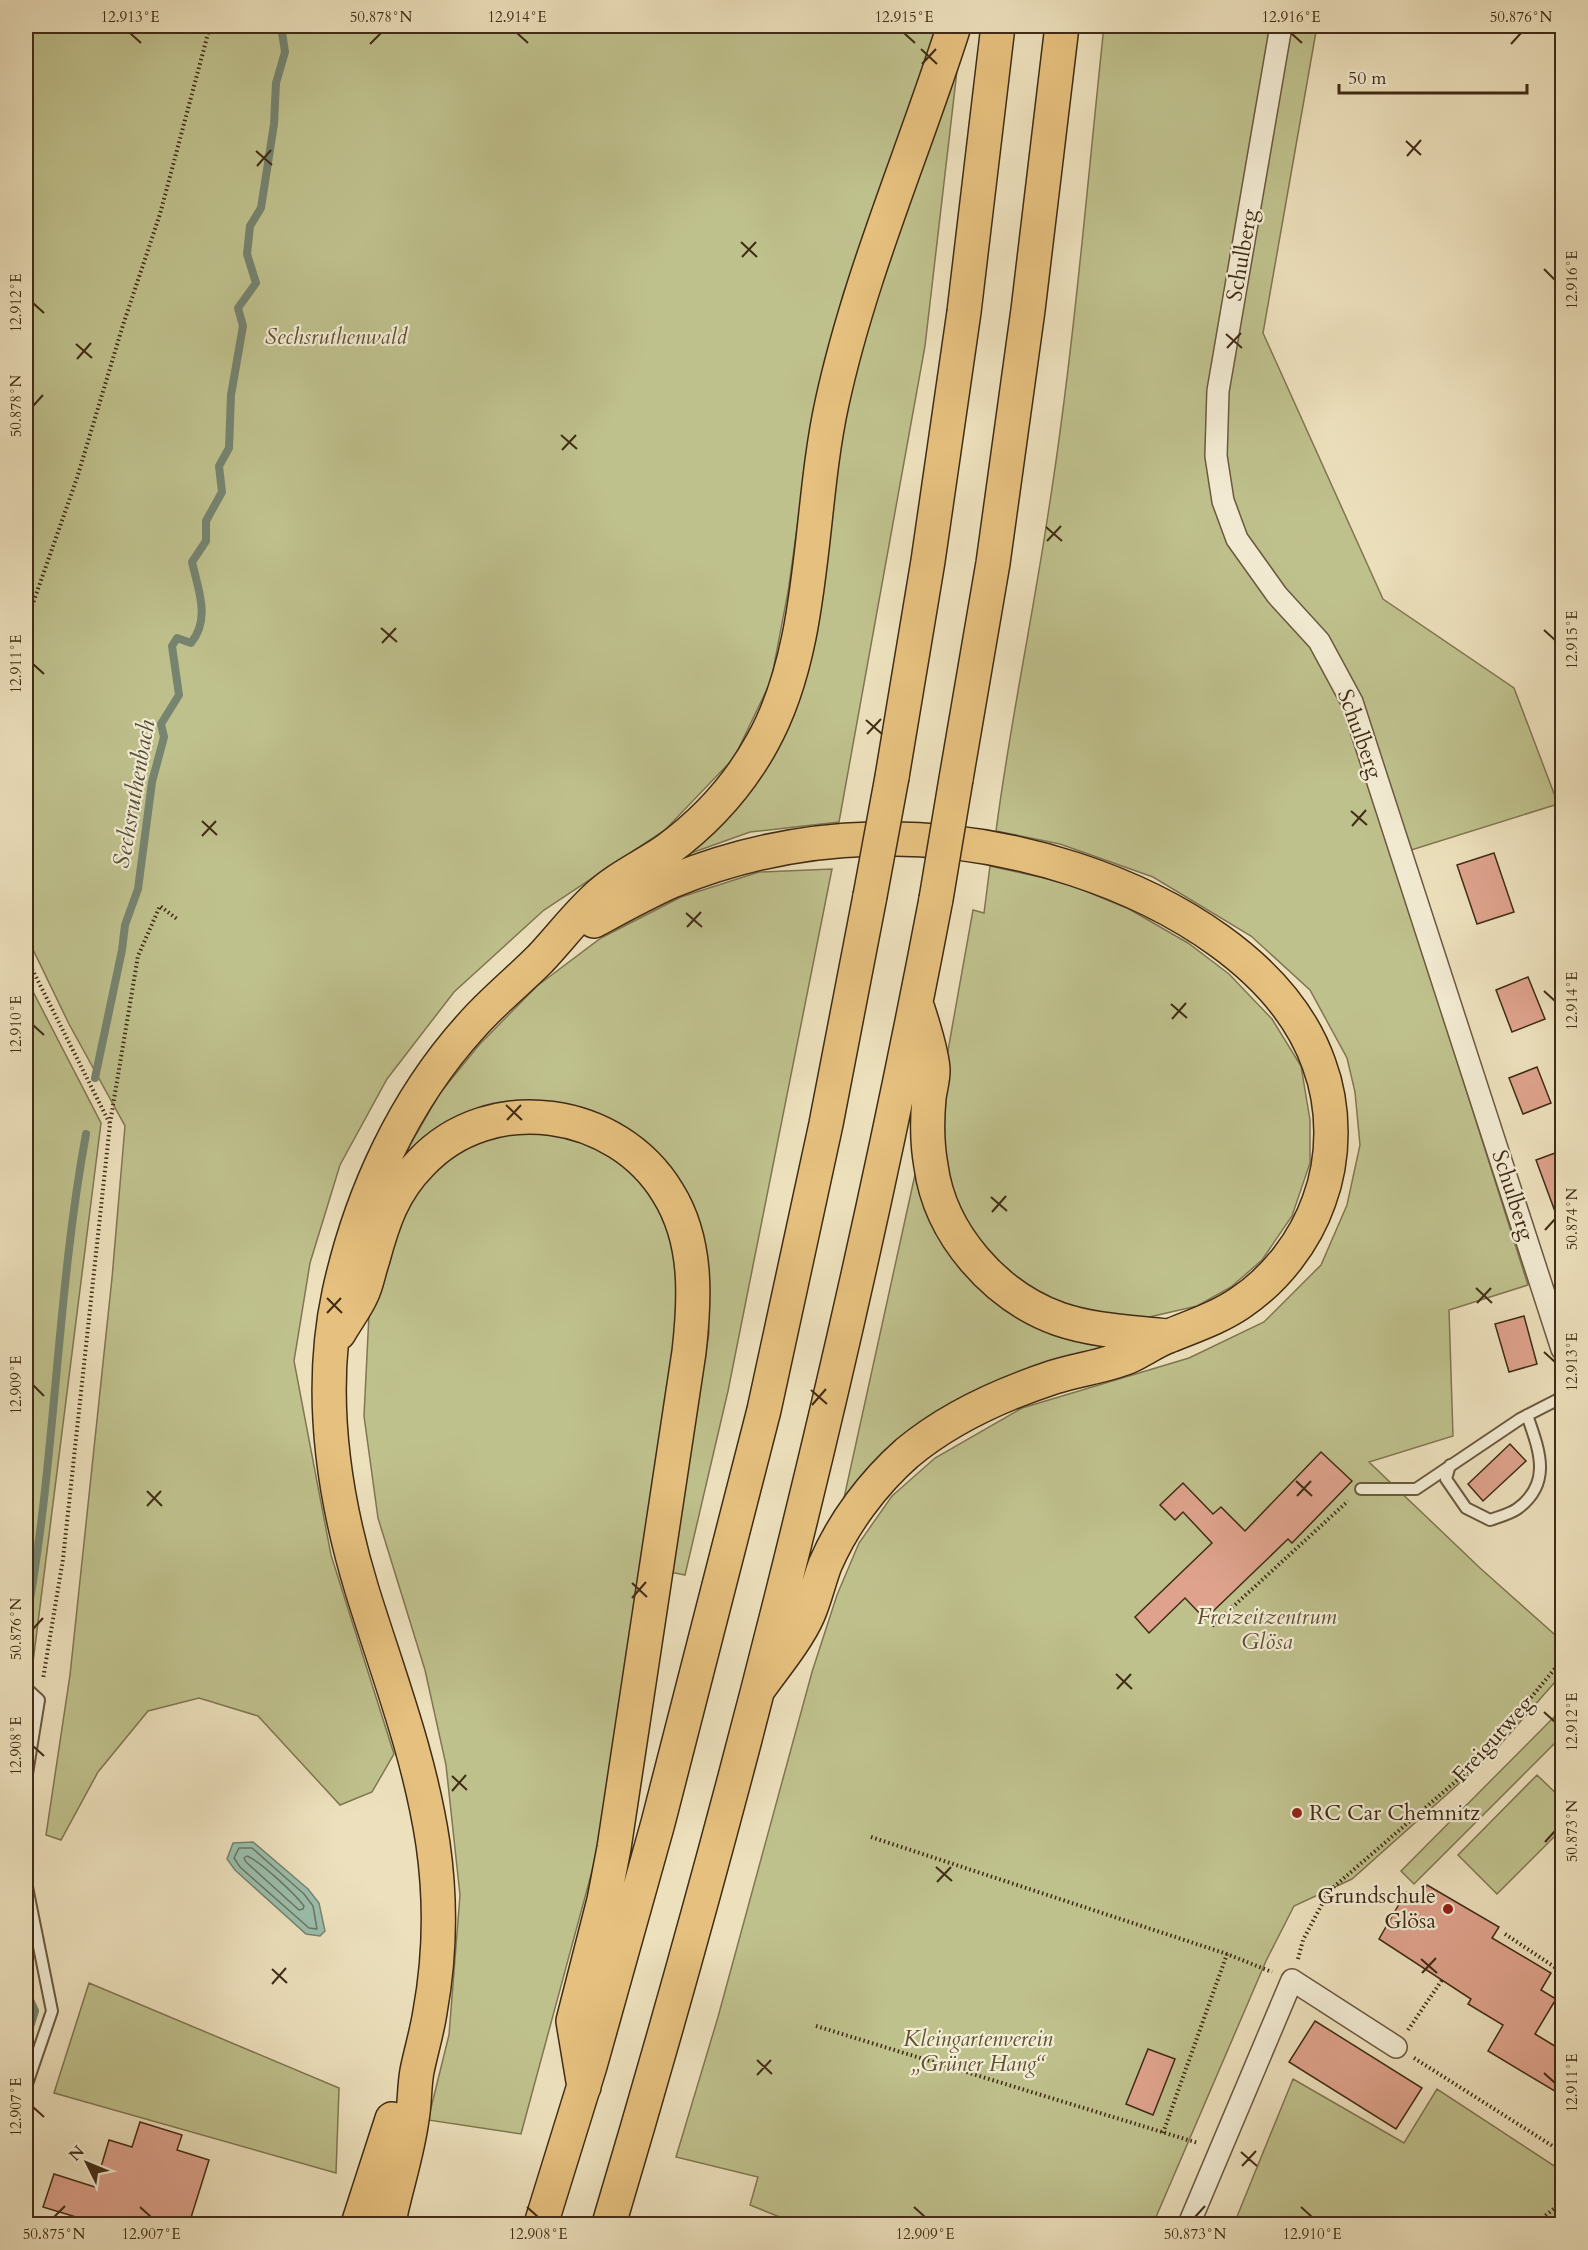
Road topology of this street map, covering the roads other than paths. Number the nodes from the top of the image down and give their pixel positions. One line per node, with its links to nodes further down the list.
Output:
1 (954, 26): 5 (highway)
2 (998, 26): 19 (highway, bridge)
3 (1062, 26): 6 (highway, bridge)
4 (1281, 26): 9 (street, Schulberg)
5 (537, 962): 7 (highway); 8 (highway)
6 (916, 1000): 7 (highway); 14 (highway)
7 (1167, 1336): 14 (highway)
8 (331, 1345): 19 (highway); 20 (highway)
9 (1563, 1348)
10 (1563, 1401): 11 (lane)
11 (1527, 1415): 12 (lane); 12 (lane)
12 (1450, 1465): 13 (lane)
13 (1361, 1489)
14 (760, 1687): 25 (highway)
15 (26, 1688): 16 (lane)
16 (26, 1780)
17 (26, 1882): 21 (lane)
18 (1396, 2047): 26 (street)
19 (584, 2072): 24 (highway)
20 (415, 2079): 22 (highway); 23 (highway)
21 (26, 2087)
22 (357, 2224)
23 (390, 2224)
24 (541, 2224)
25 (609, 2224)
26 (1189, 2224)

